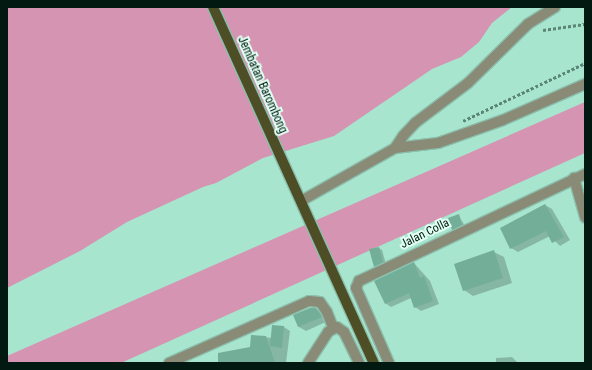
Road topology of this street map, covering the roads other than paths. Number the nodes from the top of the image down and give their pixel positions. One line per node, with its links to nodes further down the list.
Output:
1 (213, 7): 7 (main road, Jembatan Barombong)
2 (555, 7): 4 (street)
3 (585, 84): 4 (street)
4 (395, 148): 7 (street)
5 (585, 174): 6 (street, Jalan Colla)
6 (574, 178): 8 (street); 14 (street, Jalan Colla)
7 (301, 201): 13 (main road, Jembatan Barombong)
8 (585, 217)
9 (333, 328): 10 (street); 11 (street); 12 (street)
10 (169, 363)
11 (308, 363)
12 (359, 363)
13 (374, 363)
14 (389, 363)

